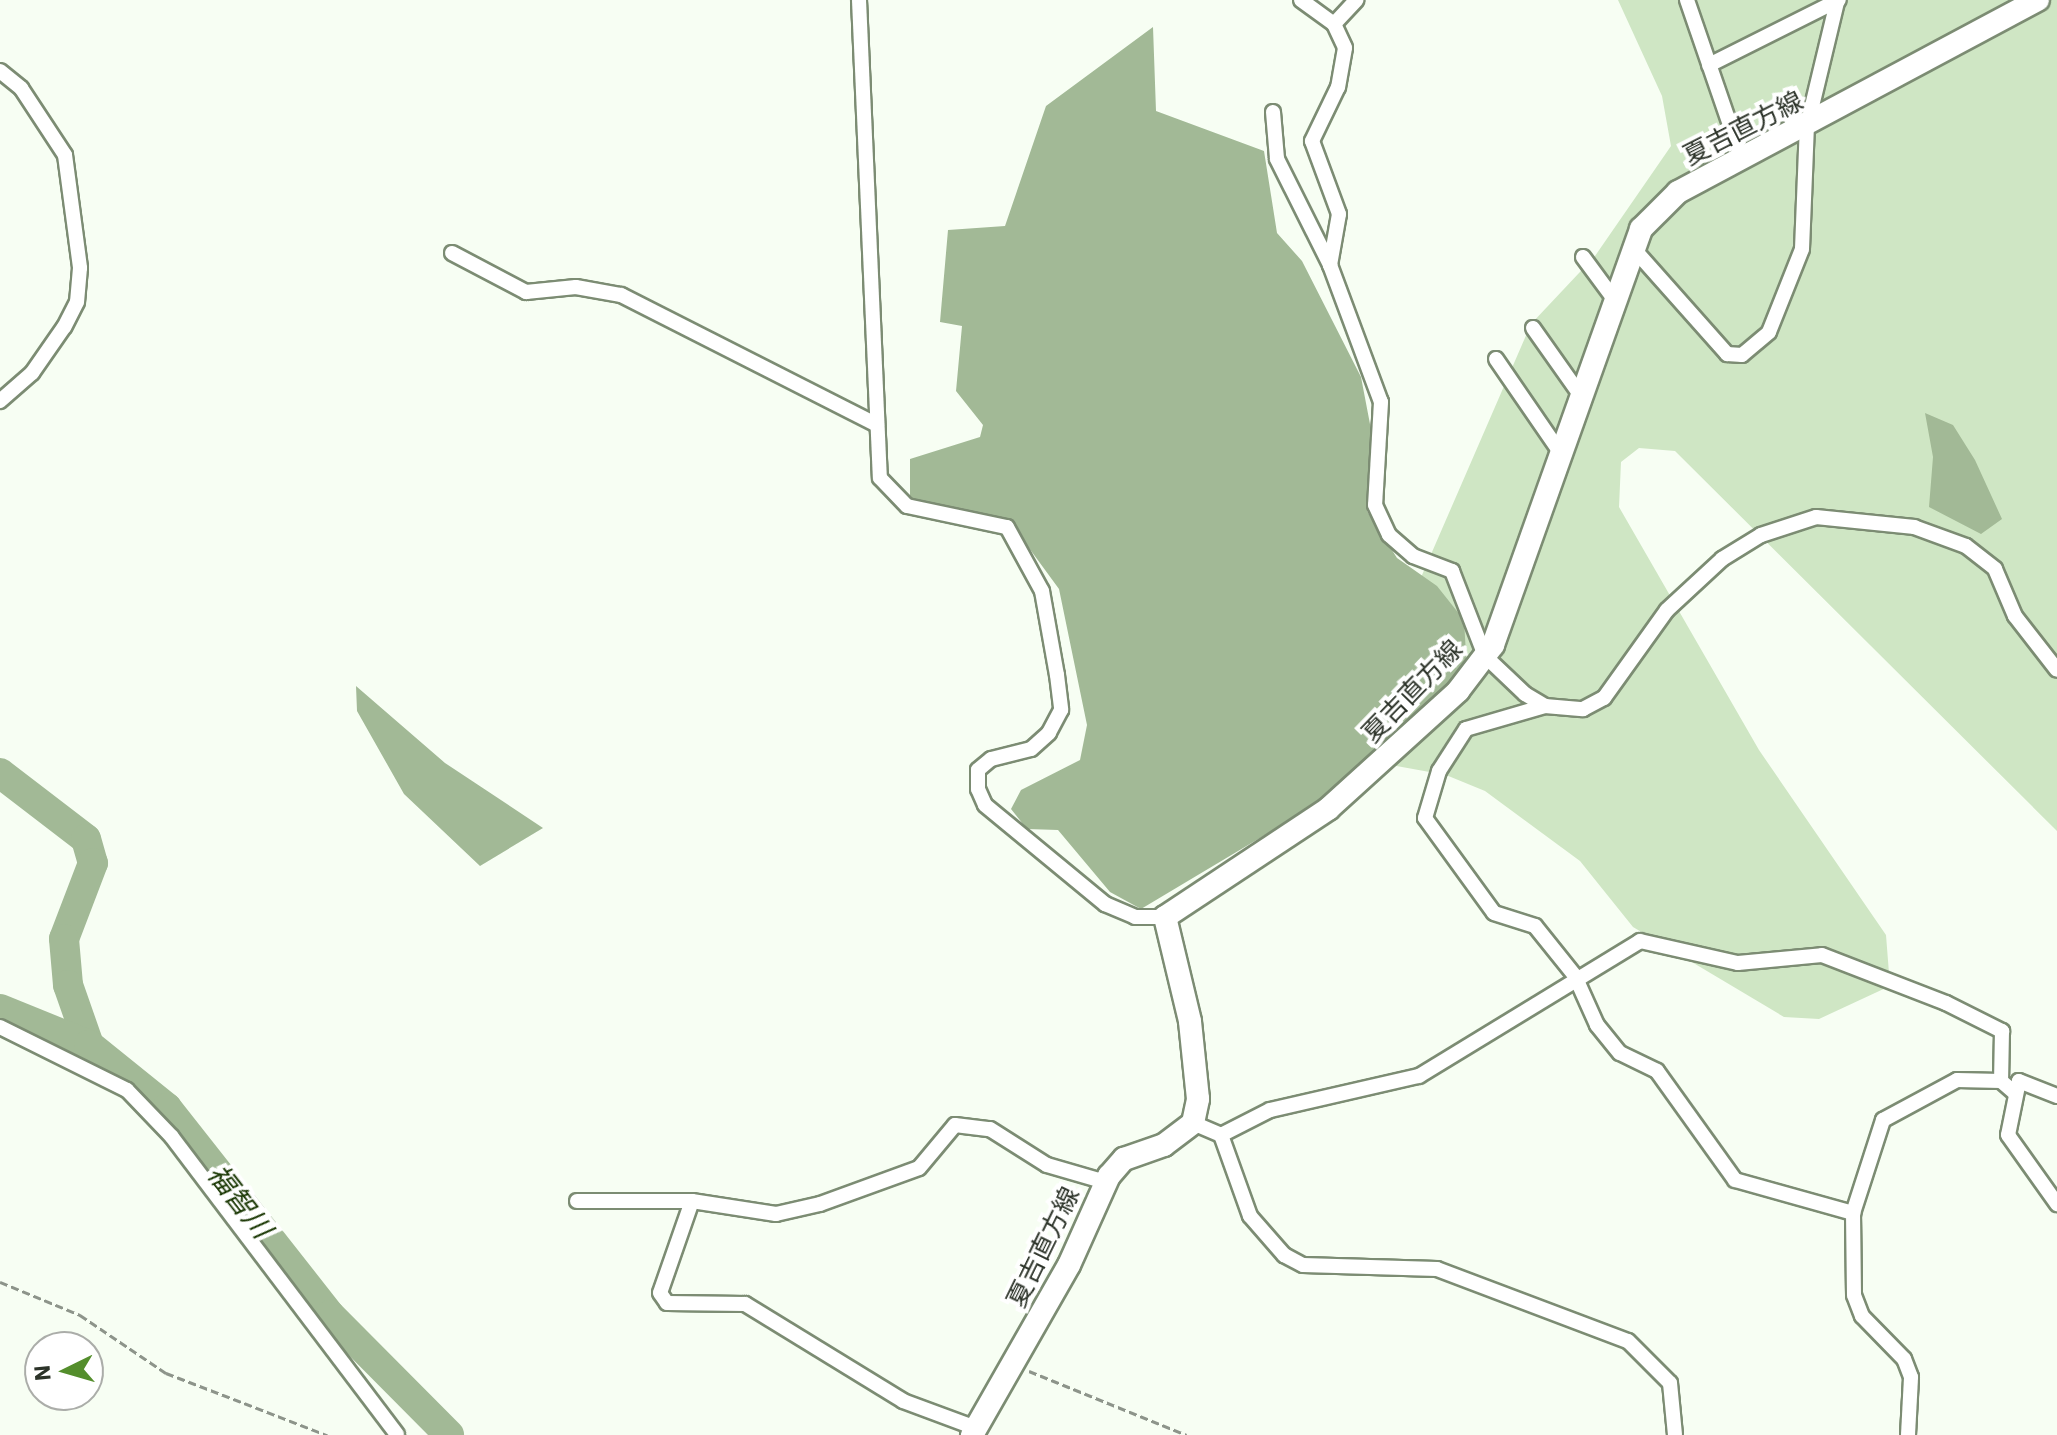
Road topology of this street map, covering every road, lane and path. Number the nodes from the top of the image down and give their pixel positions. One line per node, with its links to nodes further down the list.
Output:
1 (859, 0): 22 (street)
2 (1301, 0): 7 (street)
3 (1356, 0): 7 (street)
4 (1687, 0): 8 (street)
5 (2038, 0): 11 (main road, 夏吉直方線)
6 (1838, 1): 8 (street); 11 (street)
7 (1334, 24): 16 (street)
8 (1709, 65): 12 (street)
9 (0, 71): 21 (street)
10 (1273, 112): 16 (street)
11 (1807, 127): 12 (main road, 夏吉直方線); 13 (street)
12 (1742, 160): 13 (main road, 夏吉直方線)
13 (1633, 248): 17 (main road, 夏吉直方線)
14 (452, 253): 22 (street)
15 (1583, 257): 17 (street)
16 (1330, 265): 24 (street)
17 (1614, 299): 20 (main road, 夏吉直方線)
18 (1533, 328): 20 (street)
19 (1496, 359): 23 (street)
20 (1581, 396): 23 (main road, 夏吉直方線)
21 (0, 401)
22 (877, 425): 27 (street)
23 (1562, 455): 24 (main road, 夏吉直方線)
24 (1485, 656): 26 (street); 27 (main road, 夏吉直方線)
25 (2057, 670): 26 (street)
26 (1545, 706): 28 (street)
27 (1165, 917): 33 (main road)
28 (1575, 976): 30 (street); 34 (street); 39 (street)
29 (0, 1027): 44 (street)
30 (2001, 1081): 31 (street); 39 (street)
31 (2015, 1093): 32 (street); 38 (street)
32 (2057, 1096)
33 (1193, 1123): 34 (street); 35 (main road, 夏吉直方線)
34 (1221, 1135): 46 (street)
35 (1106, 1182): 37 (street); 41 (main road, 夏吉直方線)
36 (577, 1201): 37 (street)
37 (692, 1201): 42 (street)
38 (2057, 1204)
39 (1853, 1213): 47 (street)
40 (0, 1282): 43 (path)
41 (1015, 1365): 42 (main road, 夏吉直方線); 45 (path)
42 (974, 1432)
43 (327, 1435)
44 (397, 1435)
45 (1187, 1435)
46 (1675, 1435)
47 (1908, 1435)

